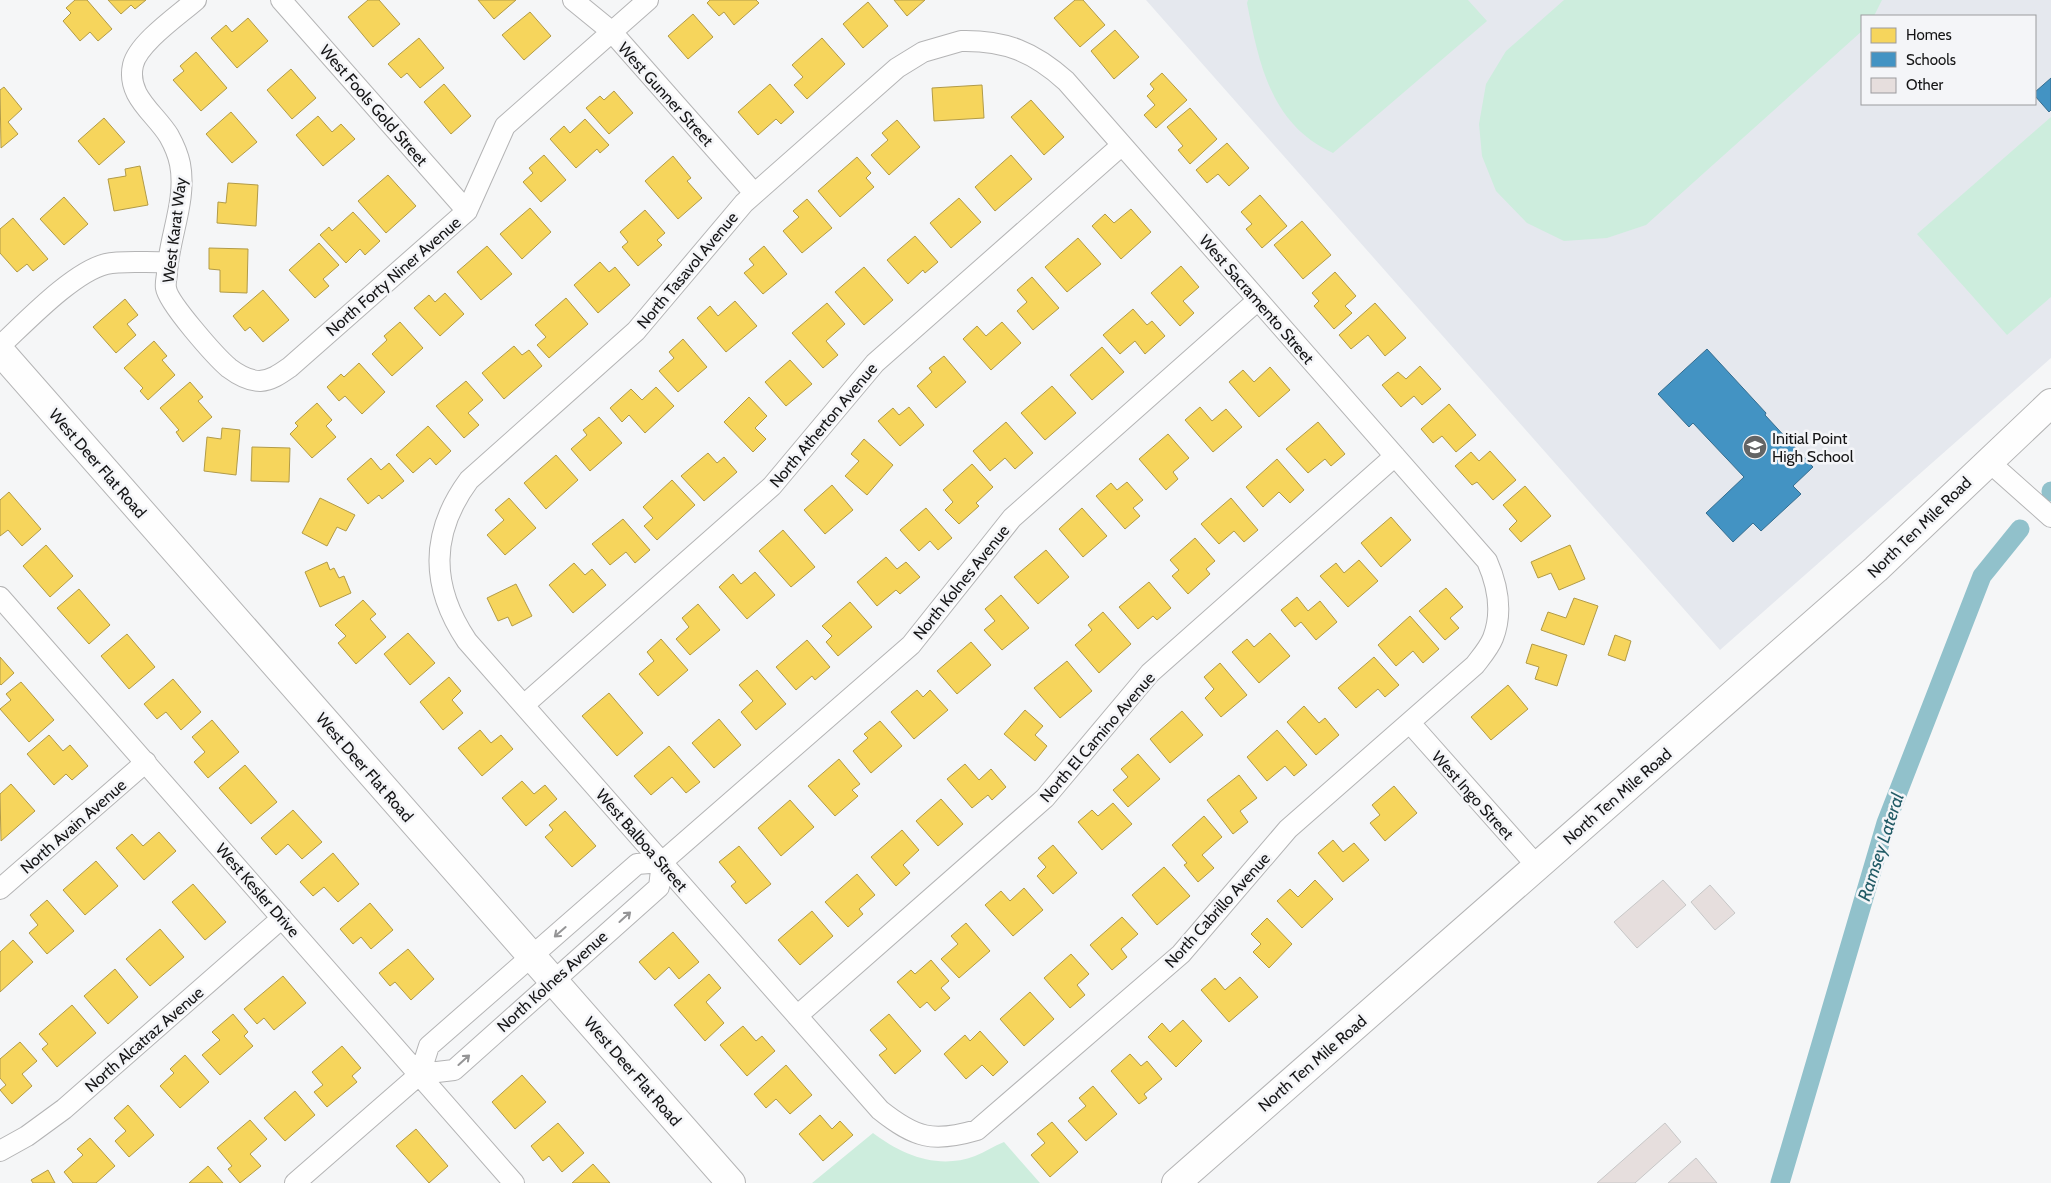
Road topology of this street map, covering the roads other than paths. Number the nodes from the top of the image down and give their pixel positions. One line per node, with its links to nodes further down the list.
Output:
1 (196, 0): 10 (street, West Karat Way)
2 (281, 0): 9 (street, West Fools Gold Street)
3 (573, 0): 5 (street, West Gunner Street)
4 (648, 0): 5 (street, North Forty Niner Avenue)
5 (611, 32): 8 (street, West Gunner Street); 9 (street, North Forty Niner Avenue)
6 (982, 41): 7 (street, West Sacramento Street); 8 (street, North Tasavol Avenue)
7 (1122, 145): 11 (street, West Sacramento Street); 22 (street, North Atherton Avenue)
8 (754, 193): 19 (street, North Tasavol Avenue)
9 (466, 211): 14 (street, North Forty Niner Avenue)
10 (168, 262): 12 (street); 14 (street, West Karat Way)
11 (1258, 300): 16 (street, West Sacramento Street); 25 (street, North Kolnes Avenue)
12 (0, 346)
13 (0, 351): 29 (main road, West Deer Flat Road)
14 (259, 381)
15 (2051, 403): 17 (main road, North Ten Mile Road)
16 (1395, 456): 20 (street, West Sacramento Street); 31 (street, North El Camino Avenue)
17 (1988, 461): 18 (street); 26 (main road, North Ten Mile Road)
18 (2051, 517)
19 (439, 554): 22 (street, West Balboa Street)
20 (1498, 596): 23 (street, North Cabrillo Avenue)
21 (0, 597): 24 (street, West Kesler Drive)
22 (524, 706): 25 (street, West Balboa Street)
23 (1410, 723): 26 (street, West Ingo Street); 33 (street, North Cabrillo Avenue)
24 (146, 762): 27 (street, North Avain Avenue); 28 (street, West Kesler Drive)
25 (662, 862): 29 (street, North Kolnes Avenue, one-way to 29); 30 (street, North Kolnes Avenue, one-way to 25); 31 (street, West Balboa Street)
26 (1537, 866): 38 (main road, North Ten Mile Road)
27 (0, 889)
28 (282, 918): 32 (street, West Kesler Drive); 34 (street, North Alcatraz Avenue)
29 (531, 956): 30 (main road, West Deer Flat Road); 32 (street, North Kolnes Avenue)
30 (554, 980): 32 (street, North Kolnes Avenue, one-way to 30); 37 (main road, West Deer Flat Road)
31 (798, 1016): 33 (street, West Balboa Street)
32 (420, 1074): 35 (street); 36 (street, West Kesler Drive)
33 (880, 1110)
34 (0, 1151)
35 (295, 1183)
36 (514, 1183)
37 (731, 1183)
38 (1176, 1183)

